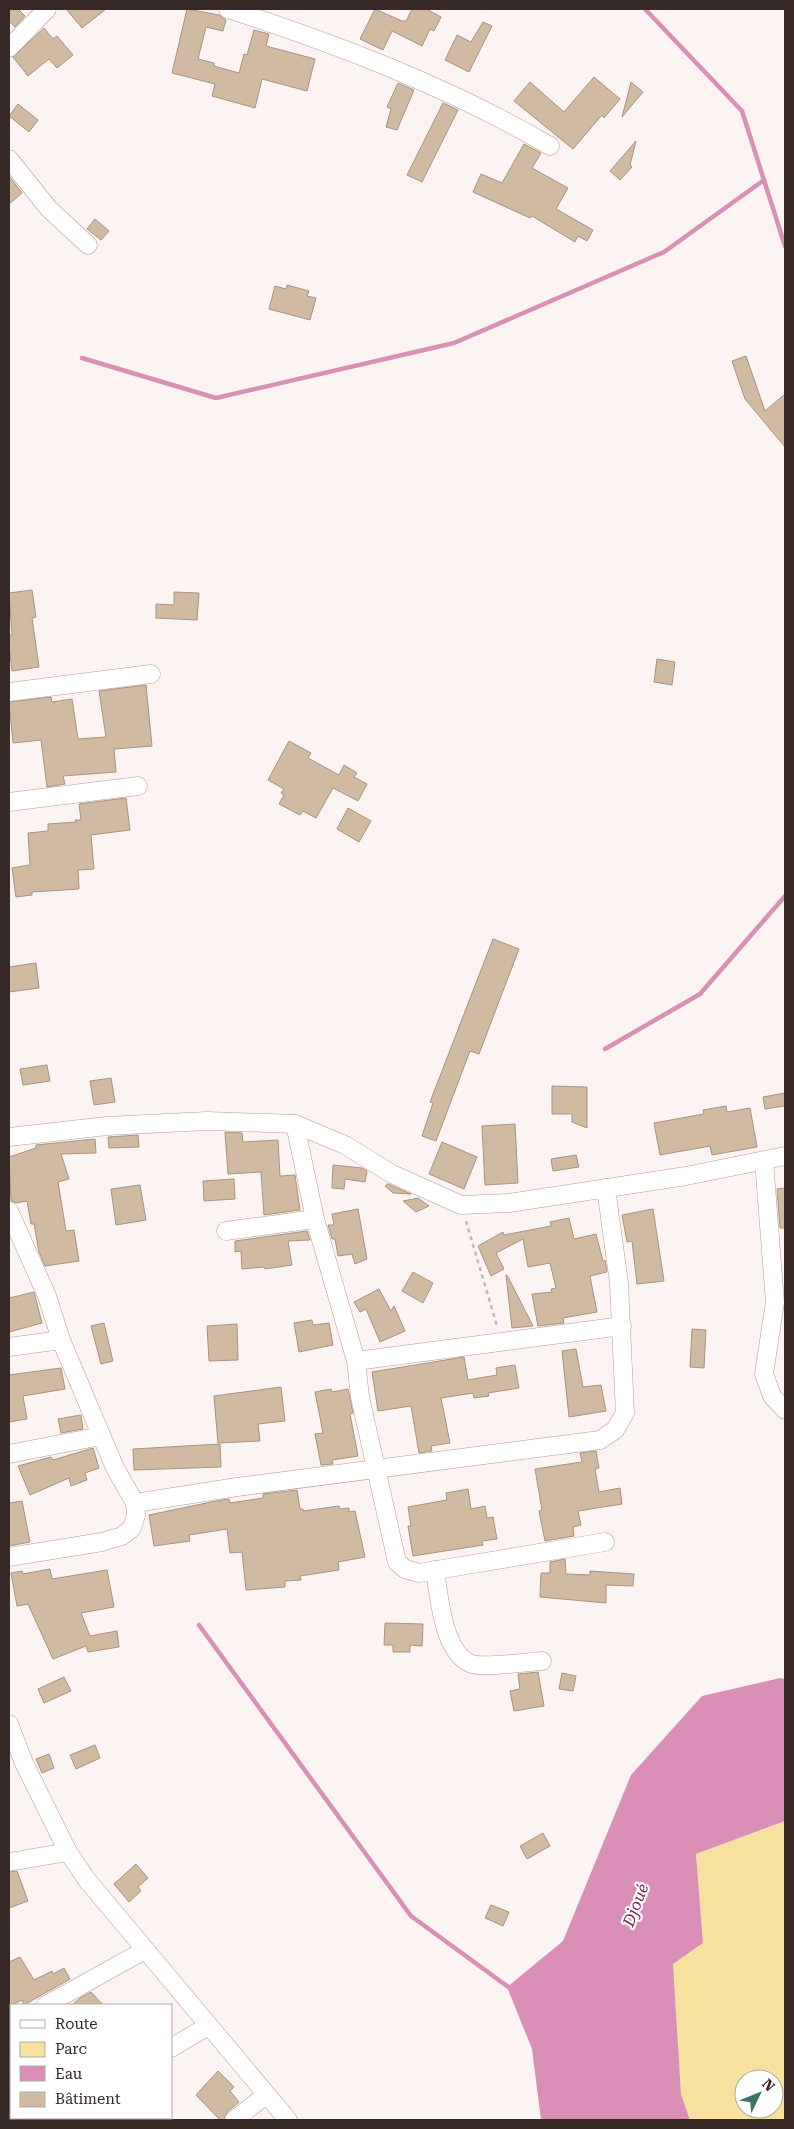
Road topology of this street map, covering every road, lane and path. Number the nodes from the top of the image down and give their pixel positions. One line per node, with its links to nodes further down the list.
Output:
1 (47, 9): 3 (street)
2 (228, 9): 4 (street)
3 (9, 48)
4 (550, 146)
5 (9, 159): 6 (street)
6 (88, 245)
7 (152, 674): 8 (street)
8 (9, 692)
9 (138, 786): 10 (street)
10 (9, 802)
11 (295, 1124): 12 (street); 16 (street); 18 (street)
12 (9, 1137)
13 (785, 1156): 14 (street)
14 (764, 1161): 15 (street); 26 (street)
15 (606, 1188): 16 (street); 21 (street)
16 (461, 1205): 23 (path)
17 (9, 1211): 20 (street)
18 (315, 1220): 19 (street); 25 (street)
19 (226, 1230)
20 (16, 1243): 22 (street)
21 (622, 1326): 23 (street); 29 (street)
22 (61, 1340): 24 (street); 27 (street)
23 (502, 1342): 25 (street)
24 (9, 1347)
25 (356, 1361): 29 (street)
26 (785, 1410)
27 (101, 1436): 28 (street); 30 (street)
28 (9, 1454)
29 (375, 1468): 30 (street); 33 (street)
30 (135, 1504): 32 (street)
31 (605, 1542): 33 (street)
32 (9, 1557)
33 (435, 1570): 34 (street)
34 (542, 1661)
35 (9, 1724): 36 (street)
36 (16, 1763): 37 (street)
37 (68, 1852): 38 (street); 39 (street)
38 (9, 1862)
39 (145, 1950): 40 (street); 41 (street)
40 (48, 2004)
41 (208, 2026): 42 (street); 43 (street)
42 (172, 2047)
43 (266, 2095): 44 (street); 45 (street)
44 (234, 2120)
45 (288, 2120)

